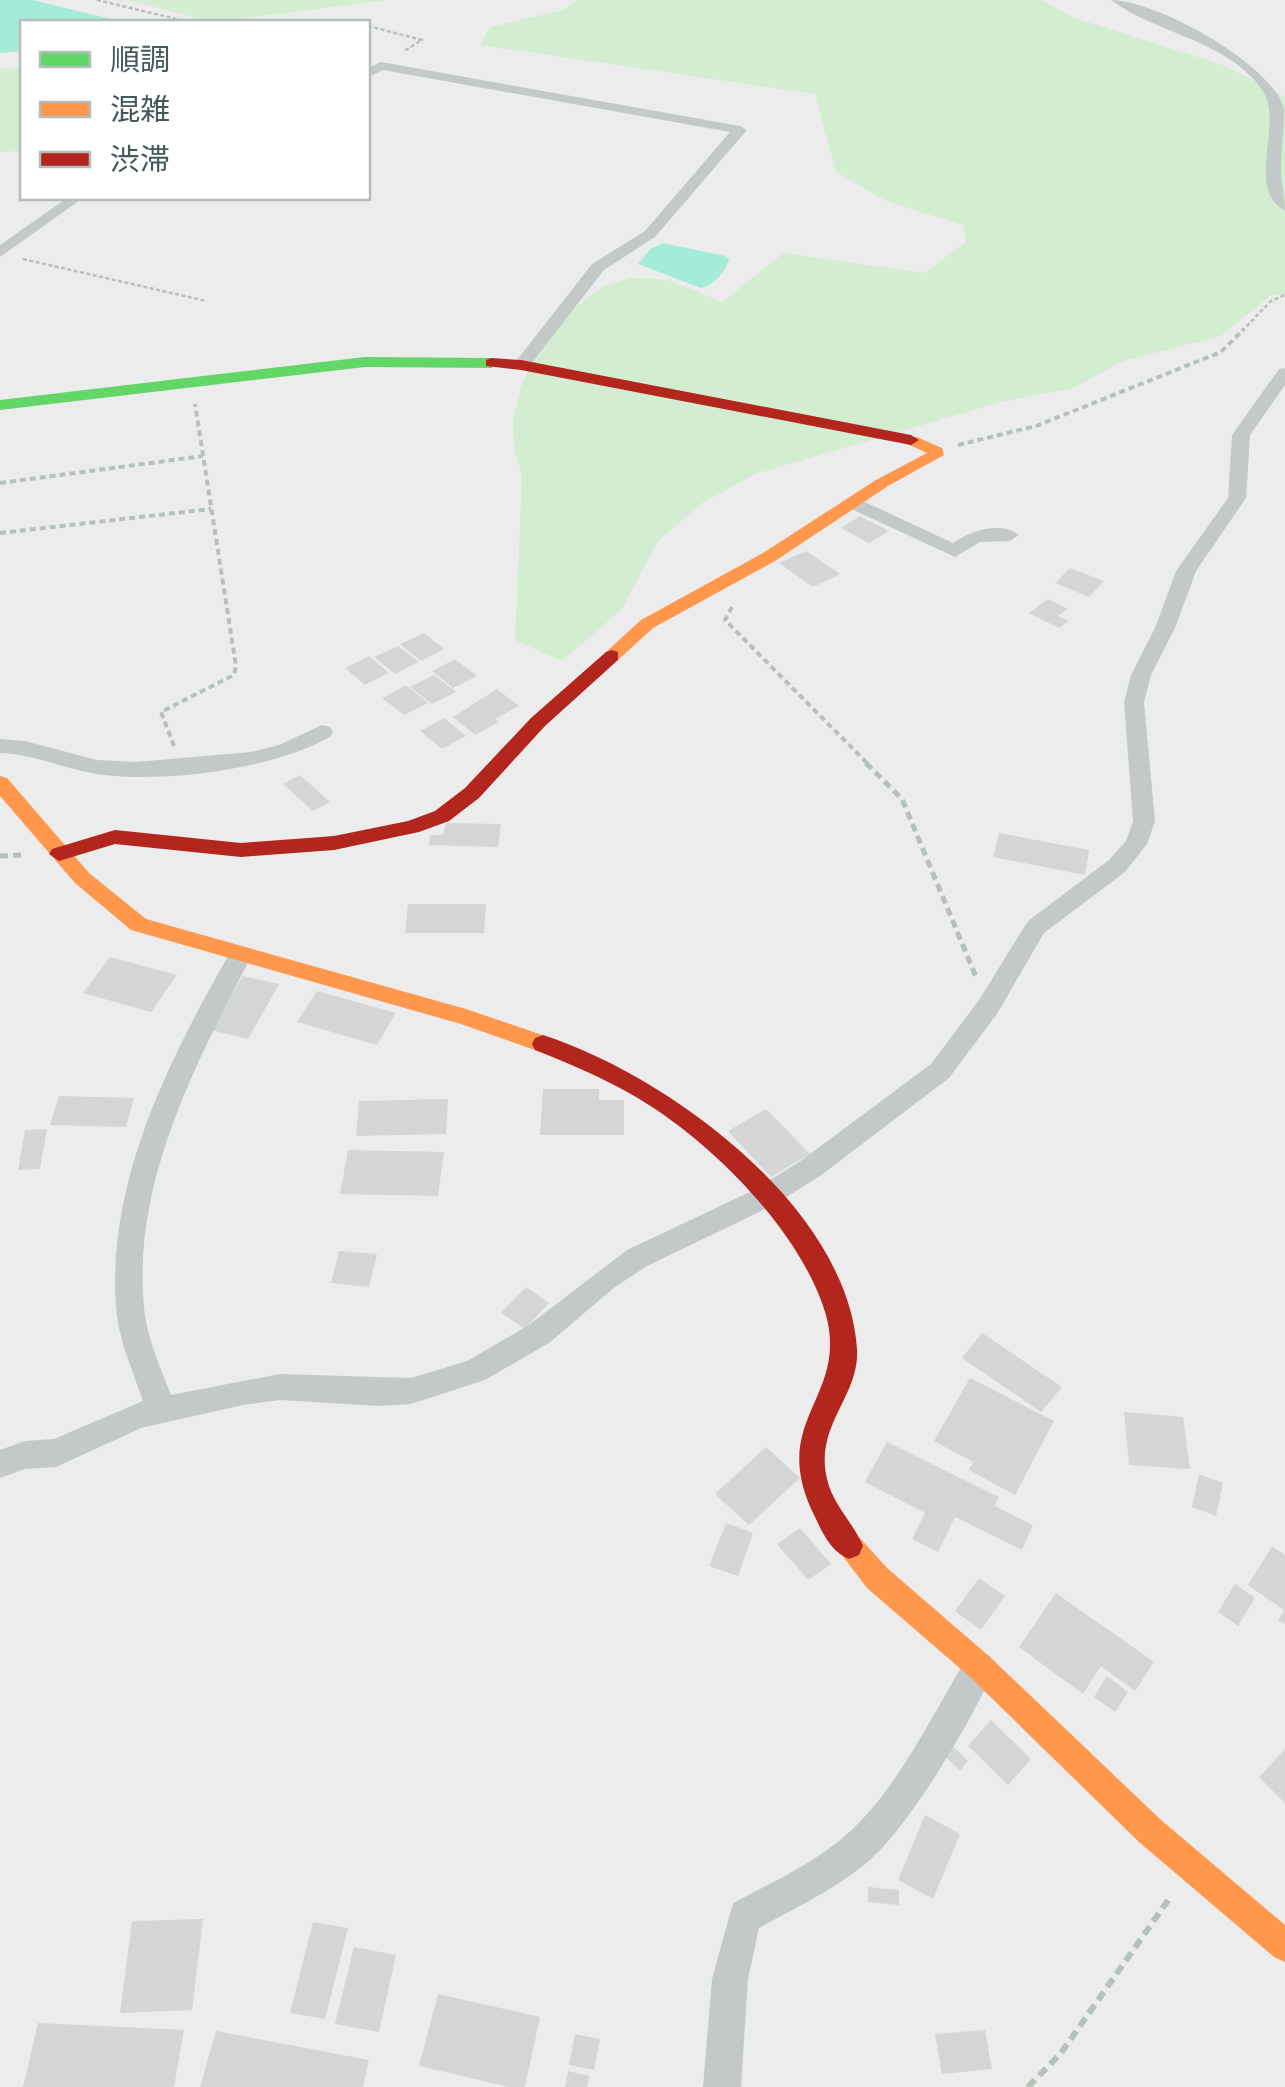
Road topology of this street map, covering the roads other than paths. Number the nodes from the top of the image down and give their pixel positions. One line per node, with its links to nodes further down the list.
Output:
1 (1117, 0): 4 (street)
2 (374, 70): 6 (street)
3 (73, 200): 5 (street)
4 (1285, 206)
5 (0, 252)
6 (521, 364): 8 (street); 9 (street)
7 (1285, 373): 16 (street)
8 (0, 404)
9 (852, 502): 10 (street); 14 (street)
10 (1010, 536)
11 (322, 732): 12 (street)
12 (0, 746)
13 (0, 783): 14 (street)
14 (59, 854): 15 (street)
15 (240, 955): 16 (street); 17 (street)
16 (763, 1198): 17 (street); 19 (street)
17 (161, 1410): 18 (street)
18 (0, 1464)
19 (980, 1666): 20 (street); 21 (street)
20 (1285, 1946)
21 (722, 2087)

